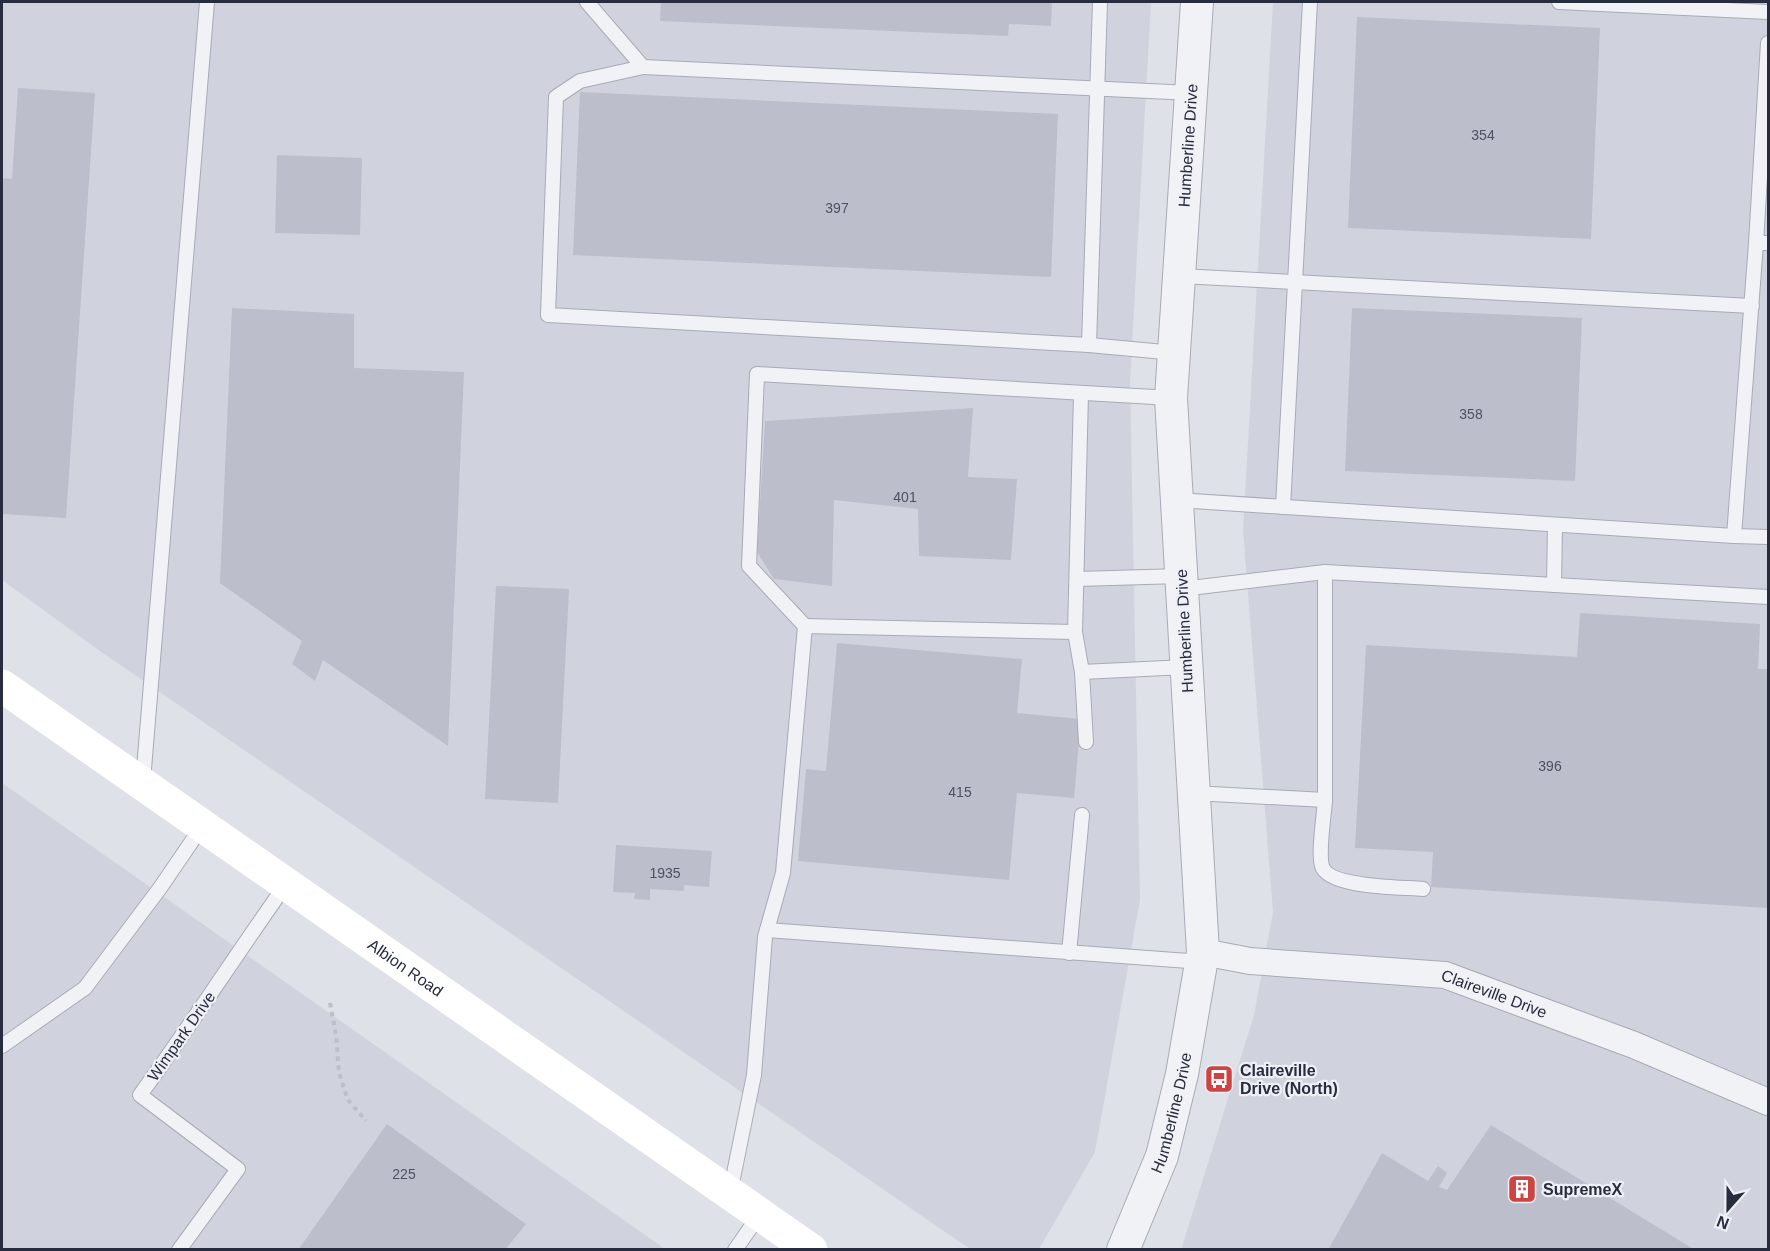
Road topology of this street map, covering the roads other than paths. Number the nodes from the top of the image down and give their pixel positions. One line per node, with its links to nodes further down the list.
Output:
1 (207, 2): 36 (lane)
2 (587, 2): 9 (lane)
3 (1100, 2): 10 (lane)
4 (1197, 2): 11 (street, Humberline Drive)
5 (1310, 2): 14 (lane)
6 (1559, 2): 7 (lane)
7 (1768, 12)
8 (1768, 43): 12 (lane)
9 (642, 67): 10 (lane); 16 (lane)
10 (1097, 88): 11 (lane); 16 (lane)
11 (1192, 93): 13 (street, Humberline Drive)
12 (1762, 243): 15 (lane)
13 (1180, 276): 14 (lane); 17 (street, Humberline Drive)
14 (1294, 282): 15 (lane); 21 (lane)
15 (1752, 306): 23 (lane)
16 (1089, 345): 17 (lane)
17 (1174, 353): 19 (street, Humberline Drive)
18 (1081, 394): 19 (lane); 26 (lane); 30 (lane)
19 (1171, 398): 20 (street, Humberline Drive)
20 (1177, 500): 21 (lane); 27 (street, Humberline Drive)
21 (1283, 507): 22 (lane)
22 (1555, 525): 23 (lane); 28 (lane)
23 (1734, 536): 24 (lane)
24 (1768, 537)
25 (1325, 572): 27 (lane); 28 (lane); 38 (lane)
26 (1077, 579): 27 (lane); 31 (lane)
27 (1181, 582): 32 (street, Humberline Drive)
28 (1554, 585): 29 (lane)
29 (1768, 597)
30 (805, 626): 31 (lane); 43 (lane)
31 (1076, 632): 33 (lane)
32 (1186, 667): 33 (lane); 37 (street, Humberline Drive)
33 (1082, 672): 35 (lane)
34 (2, 686): 36 (main road, Albion Road)
35 (1086, 742)
36 (143, 784): 40 (main road, Albion Road)
37 (1193, 793): 38 (lane); 45 (street, Humberline Drive)
38 (1325, 800): 42 (lane)
39 (1082, 815): 44 (lane)
40 (203, 825): 41 (main road, Albion Road); 46 (lane)
41 (287, 883): 48 (main road, Albion Road); 50 (lane, Wimpark Drive)
42 (1423, 889)
43 (767, 930): 44 (lane); 48 (lane)
44 (1069, 953): 45 (lane)
45 (1203, 957): 47 (street, Claireville Drive); 53 (street, Humberline Drive)
46 (2, 1046)
47 (1768, 1102)
48 (730, 1193): 49 (main road, Albion Road)
49 (760, 1214): 51 (lane); 52 (main road, Albion Road)
50 (179, 1250)
51 (735, 1250)
52 (811, 1250)
53 (1123, 1250)

